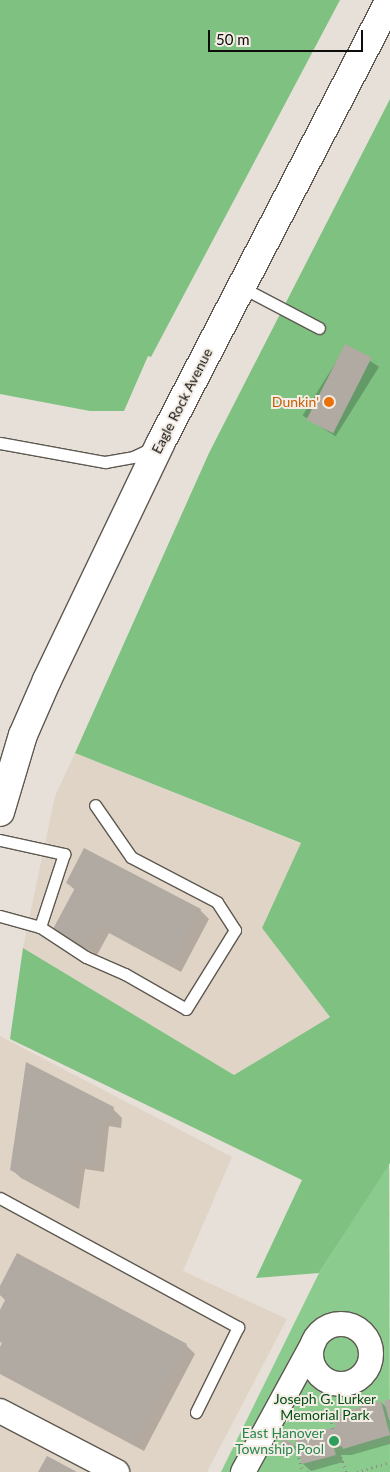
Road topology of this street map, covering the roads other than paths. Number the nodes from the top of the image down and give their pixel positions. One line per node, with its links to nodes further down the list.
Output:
1 (390, 0): 2 (main road, Eagle Rock Avenue)
2 (240, 287): 3 (lane); 5 (main road, Eagle Rock Avenue)
3 (319, 328)
4 (0, 443): 5 (lane)
5 (160, 444): 7 (main road, Eagle Rock Avenue)
6 (95, 804): 10 (lane)
7 (0, 812)
8 (0, 840): 10 (lane)
9 (0, 916): 10 (lane)
10 (40, 927)
11 (0, 1198): 14 (lane)
12 (314, 1342): 12 (street); 16 (street)
13 (0, 1411): 15 (street)
14 (196, 1412)
15 (117, 1472)
16 (243, 1472)

